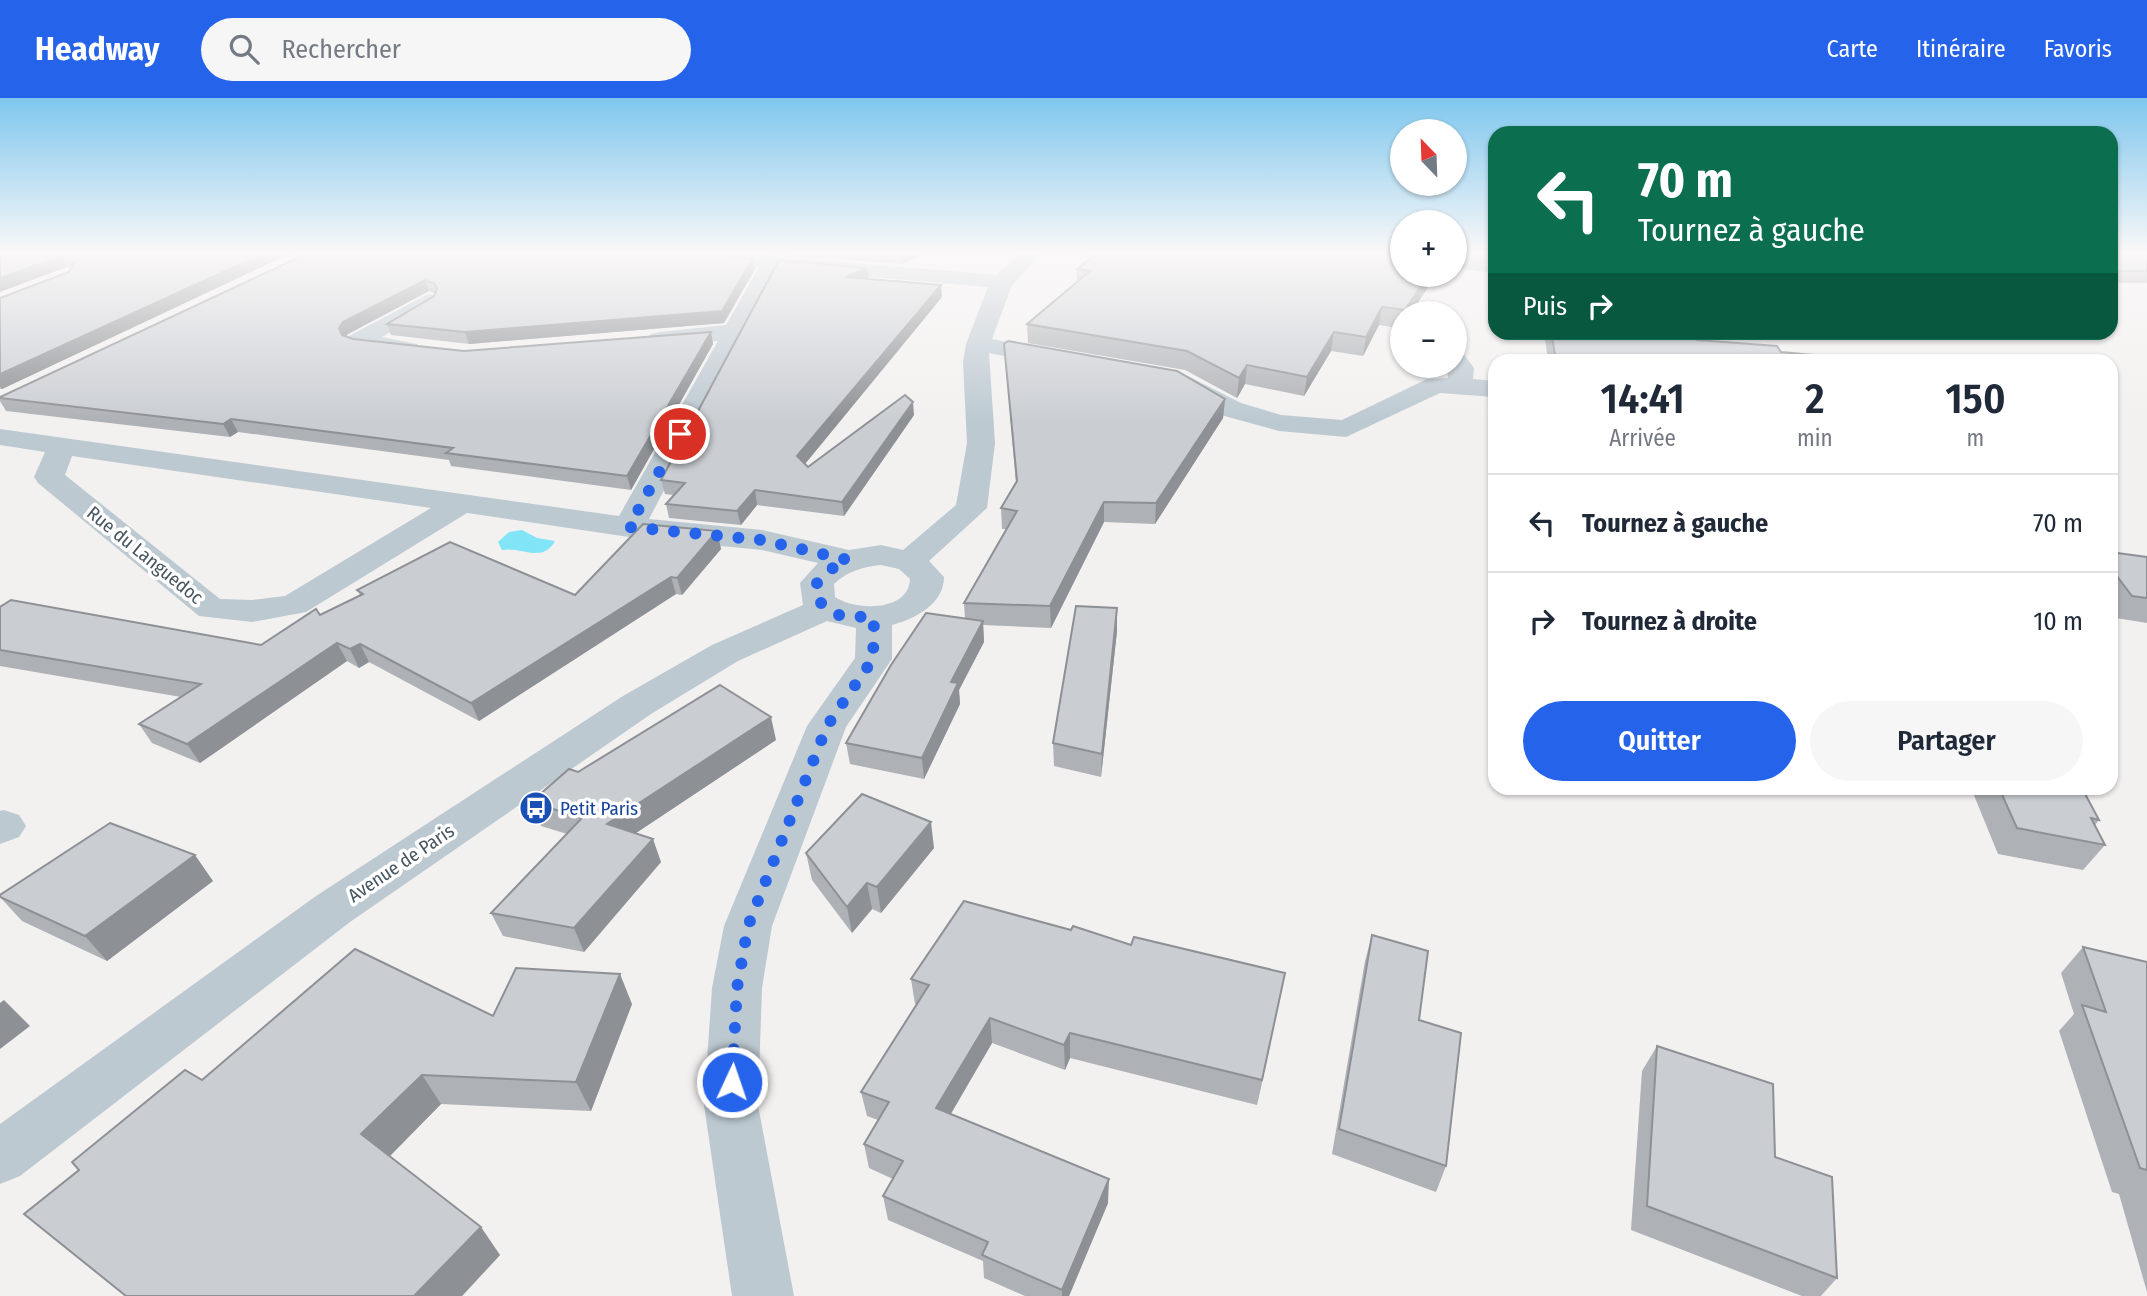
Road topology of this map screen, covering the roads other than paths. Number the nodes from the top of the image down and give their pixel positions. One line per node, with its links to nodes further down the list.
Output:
1 (412, 310): 7 (street)
2 (746, 310): 4 (street)
3 (989, 310): 6 (street)
4 (734, 332): 5 (street); 16 (street)
5 (637, 341)
6 (978, 344): 8 (street); 18 (street)
7 (430, 351)
8 (1082, 363)
9 (1159, 377): 11 (street)
10 (1460, 378): 11 (street)
11 (1460, 386): 12 (street)
12 (1488, 388)
13 (0, 438): 14 (street)
14 (62, 445): 15 (street); 15 (street, Rue du Languedoc)
15 (463, 502): 16 (street)
16 (629, 527): 17 (street)
17 (848, 560): 18 (street); 19 (street)
18 (911, 561): 20 (street)
19 (826, 608): 20 (street); 21 (street, Avenue de Paris)
20 (874, 618): 22 (street)
21 (0, 1157)
22 (763, 1296)

